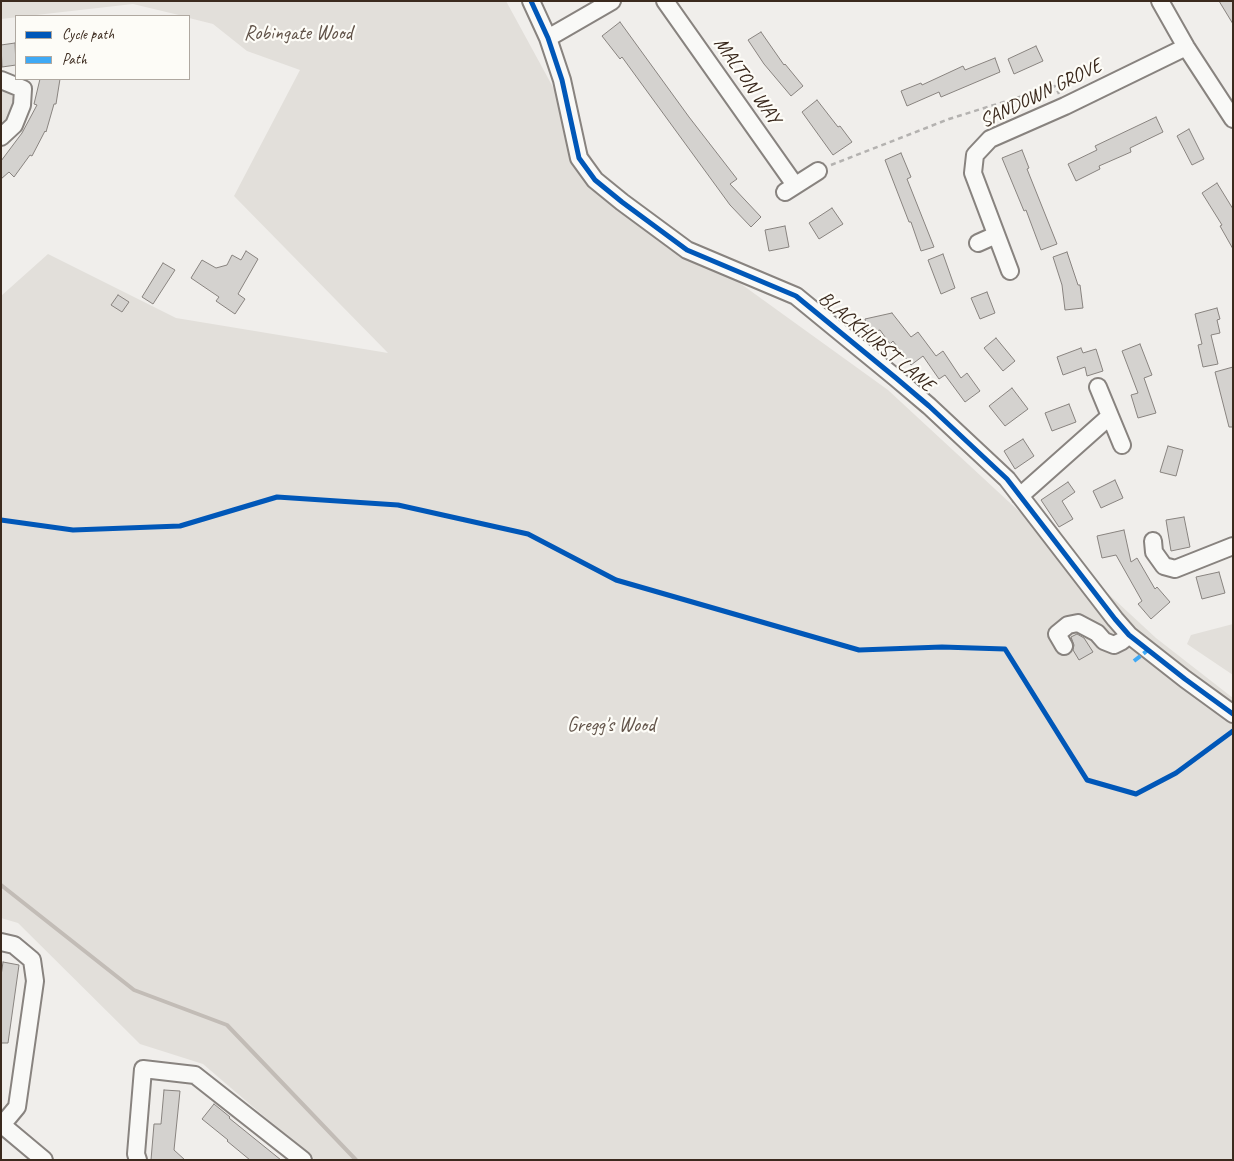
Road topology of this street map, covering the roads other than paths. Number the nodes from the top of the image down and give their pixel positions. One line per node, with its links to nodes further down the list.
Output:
1 (531, 1): 5 (street, BLACKHURST LANE)
2 (612, 1): 5 (street)
3 (665, 1): 11 (street, MALTON WAY)
4 (1160, 1): 6 (street)
5 (548, 38): 18 (street, BLACKHURST LANE)
6 (1186, 47): 9 (street); 12 (street, SANDOWN GROVE)
7 (1, 80): 8 (street)
8 (27, 84): 10 (street)
9 (1233, 119)
10 (1, 137)
11 (818, 170)
12 (996, 235): 13 (street); 14 (street, SANDOWN GROVE)
13 (978, 243)
14 (1010, 271)
15 (1098, 387): 16 (street)
16 (1110, 416): 17 (street); 18 (street)
17 (1122, 445)
18 (1020, 496): 21 (street, BLACKHURST LANE)
19 (1153, 541): 20 (street)
20 (1233, 546)
21 (1129, 635): 22 (street); 23 (street, BLACKHURST LANE)
22 (1064, 646)
23 (1233, 714)
24 (1, 942): 25 (street)
25 (2, 1125): 26 (street)
26 (44, 1160)
27 (138, 1160): 28 (street)
28 (303, 1160)

